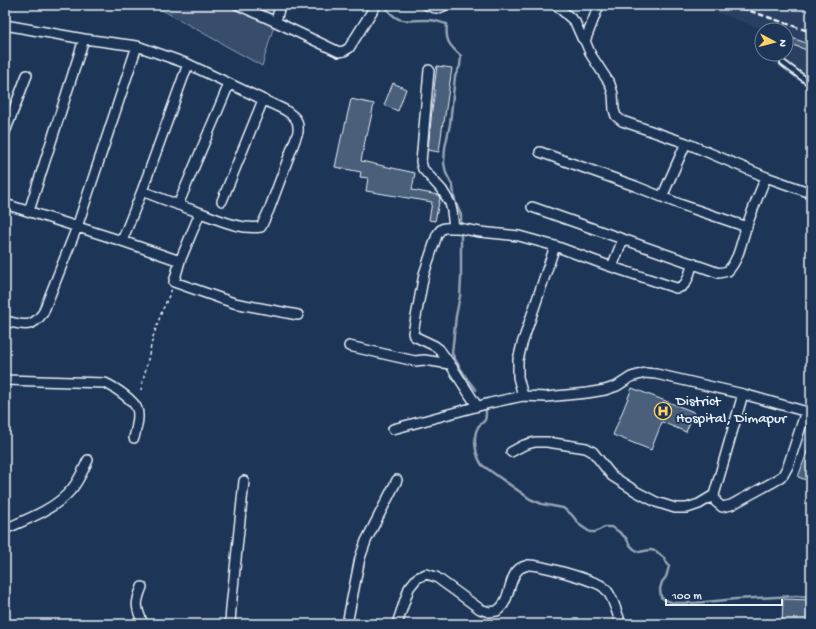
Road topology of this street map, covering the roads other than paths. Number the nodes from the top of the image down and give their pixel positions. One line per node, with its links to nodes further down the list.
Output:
1 (238, 5): 8 (street)
2 (280, 5): 8 (street)
3 (376, 5): 8 (street)
4 (427, 5): 5 (street)
5 (445, 5)
6 (556, 5): 11 (street)
7 (599, 5): 11 (street)
8 (276, 22)
9 (5, 25): 10 (street)
10 (84, 39): 12 (street); 31 (street)
11 (585, 41): 21 (street)
12 (136, 46): 14 (street); 33 (street)
13 (783, 63): 18 (lane)
14 (188, 64): 17 (street); 24 (street)
15 (429, 70): 35 (street)
16 (27, 75): 20 (street)
17 (229, 84): 19 (street); 29 (street)
18 (811, 84)
19 (263, 100): 27 (street); 32 (street)
20 (5, 132)
21 (686, 143): 23 (street); 26 (street)
22 (540, 152): 26 (street)
23 (766, 178): 25 (street); 34 (street)
24 (142, 191): 29 (street); 37 (street)
25 (811, 193)
26 (662, 197): 34 (street)
27 (222, 201)
28 (5, 204): 31 (street)
29 (178, 205): 32 (street)
30 (532, 207): 36 (street)
31 (29, 211): 33 (street)
32 (200, 213): 39 (street)
33 (77, 227): 37 (street); 43 (street)
34 (747, 227): 40 (street)
35 (456, 228): 38 (street); 45 (street)
36 (623, 239): 40 (street); 41 (street)
37 (122, 241): 39 (street)
38 (555, 246): 41 (street); 48 (street)
39 (180, 261): 42 (street)
40 (693, 263): 41 (street)
41 (612, 267)
42 (298, 315)
43 (5, 321)
44 (349, 346): 45 (street)
45 (450, 364): 49 (street)
46 (5, 380): 52 (street)
47 (743, 394): 48 (street); 50 (street); 57 (street)
48 (523, 396): 49 (street)
49 (477, 406): 51 (street)
50 (808, 412): 57 (street)
51 (393, 429)
52 (134, 438)
53 (511, 452): 57 (street)
54 (88, 460): 58 (street)
55 (397, 480): 63 (street)
56 (244, 481): 62 (street)
57 (714, 495)
58 (5, 530)
59 (142, 587): 61 (street)
60 (619, 618): 64 (street)
61 (143, 624)
62 (230, 624)
63 (347, 624)
64 (397, 624)

